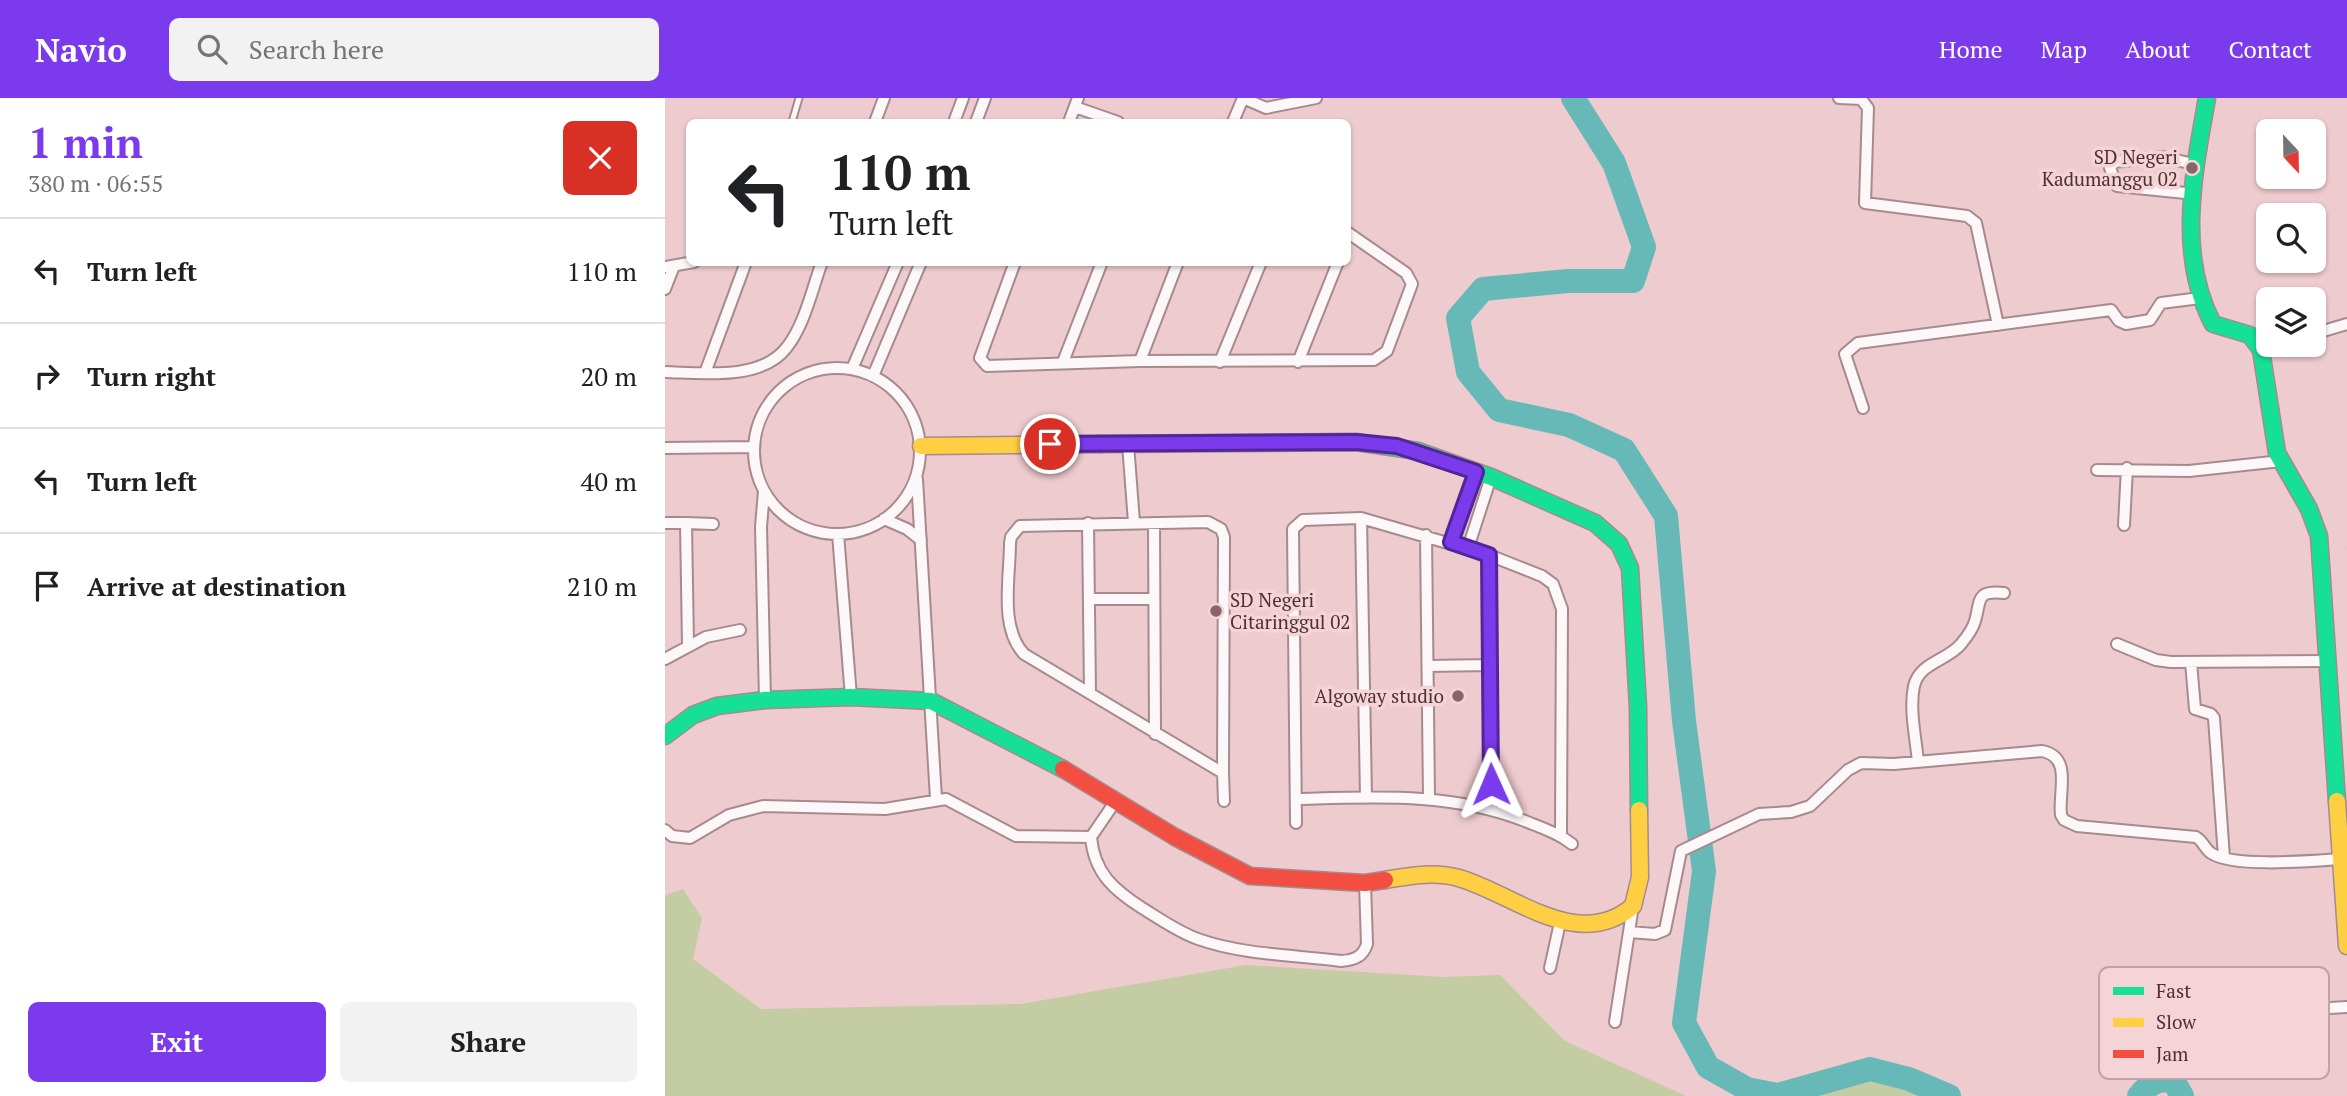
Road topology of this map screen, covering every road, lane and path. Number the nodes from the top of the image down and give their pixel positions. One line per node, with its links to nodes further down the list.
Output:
1 (799, 98): 10 (lane)
2 (884, 98): 11 (street)
3 (963, 98): 12 (street)
4 (985, 98): 13 (street)
5 (1243, 98): 6 (street); 15 (street)
6 (1316, 98)
7 (1839, 98): 31 (street)
8 (2207, 98): 16 (street)
9 (1076, 103): 14 (street)
10 (793, 119)
11 (876, 119)
12 (955, 119)
13 (977, 119)
14 (1111, 119)
15 (1234, 119)
16 (2198, 165): 17 (street); 17 (street)
17 (2195, 194): 30 (street)
18 (1351, 236): 39 (street)
19 (670, 266): 29 (street)
20 (745, 266): 42 (street)
21 (821, 266): 42 (street)
22 (896, 266): 40 (street)
23 (919, 266): 43 (street)
24 (1013, 266): 37 (street)
25 (1101, 266): 37 (street)
26 (1176, 266): 36 (street)
27 (1259, 266): 38 (street)
28 (1336, 266): 39 (street)
29 (665, 289)
30 (2200, 298): 31 (street); 34 (street)
31 (1998, 324): 44 (street)
32 (2347, 324): 33 (street)
33 (2326, 330)
34 (2256, 343)
35 (2262, 357): 49 (street)
36 (1140, 361): 37 (street); 38 (street)
37 (1063, 362)
38 (1220, 362): 39 (street)
39 (1298, 362)
40 (852, 369): 43 (street); 47 (street)
41 (665, 372): 42 (street)
42 (705, 373)
43 (873, 376): 46 (street)
44 (1863, 408)
45 (1128, 444): 46 (street); 52 (street); 57 (street)
46 (921, 446): 53 (street)
47 (754, 447): 48 (street); 54 (street)
48 (665, 448)
49 (2281, 461): 50 (street); 77 (street)
50 (2127, 468): 51 (street); 63 (street)
51 (2097, 470)
52 (1483, 474): 67 (street); 68 (street); 104 (street)
53 (917, 476): 56 (street); 66 (street)
54 (764, 491): 64 (street); 83 (street)
55 (1361, 518): 65 (street); 89 (street); 92 (street)
56 (884, 519): 64 (street); 66 (street)
57 (1134, 522): 60 (street); 61 (street)
58 (665, 523): 59 (street)
59 (686, 523): 62 (street); 75 (street)
60 (1088, 523): 71 (street); 81 (street)
61 (1154, 523): 72 (street); 88 (street)
62 (713, 524)
63 (2123, 525)
64 (838, 534): 82 (street)
65 (1426, 535): 67 (street); 80 (street)
66 (921, 540): 84 (street)
67 (1451, 542): 68 (street)
68 (1468, 548): 69 (street)
69 (1489, 555): 79 (street); 98 (street)
70 (2004, 593): 87 (street)
71 (1089, 599): 72 (street); 81 (street)
72 (1154, 599): 85 (street)
73 (740, 630): 75 (street)
74 (2117, 644): 78 (street)
75 (688, 645): 76 (street)
76 (665, 659)
77 (2326, 661): 78 (street); 102 (street)
78 (2191, 662): 101 (street)
79 (1490, 665): 80 (street); 95 (street)
80 (1428, 666): 90 (street)
81 (1090, 693): 85 (street)
82 (851, 697): 83 (street); 84 (street)
83 (765, 700): 86 (street)
84 (931, 701): 91 (street); 94 (street)
85 (1155, 734): 88 (street)
86 (665, 736)
87 (1918, 762): 101 (street); 106 (street)
88 (1223, 773): 93 (street)
89 (1366, 797): 90 (street); 92 (street)
90 (1429, 797): 95 (street)
91 (936, 799): 97 (street); 99 (street)
92 (1297, 799): 96 (street)
93 (1224, 801)
94 (1115, 802): 99 (street); 103 (street)
95 (1492, 808): 98 (street)
96 (1296, 823)
97 (665, 830)
98 (1561, 835): 100 (street)
99 (1091, 837): 103 (street)
100 (1572, 845)
101 (2224, 857): 102 (street)
102 (2339, 859): 107 (street)
103 (1365, 883): 105 (street)
104 (1633, 906): 105 (street); 106 (street)
105 (1561, 918): 108 (street)
106 (1629, 932): 111 (street)
107 (2347, 946)
108 (1550, 968)
109 (2347, 1007): 110 (street)
110 (2329, 1008)
111 (1615, 1021)

